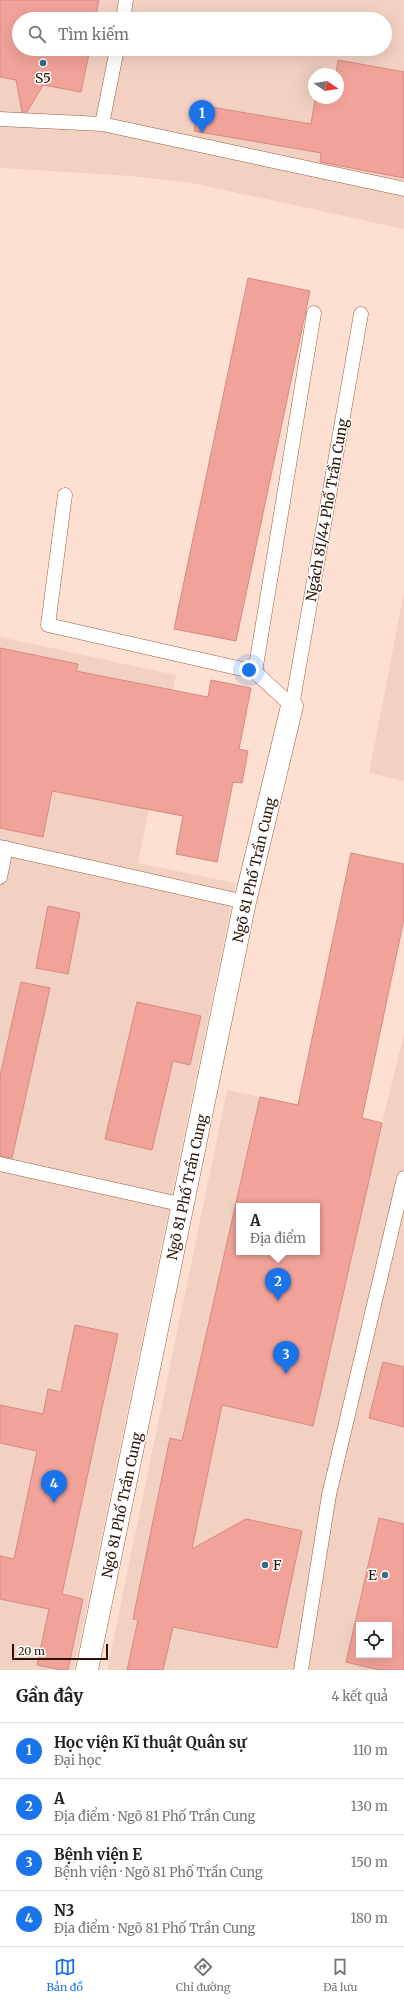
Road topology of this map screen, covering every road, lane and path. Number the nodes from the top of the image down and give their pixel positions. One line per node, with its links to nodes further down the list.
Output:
1 (126, 0): 2 (lane)
2 (124, 12)
3 (116, 56): 5 (lane)
4 (0, 119): 5 (lane)
5 (102, 124): 6 (lane)
6 (404, 189)
7 (314, 313): 10 (lane)
8 (361, 314): 11 (lane, Ngách 81/44 Phố Trần Cung)
9 (65, 495): 10 (lane)
10 (255, 672): 11 (lane)
11 (292, 706): 14 (street, Ngõ 81 Phố Trần Cung)
12 (3, 848): 13 (lane); 14 (lane)
13 (0, 877)
14 (245, 902): 17 (street, Ngõ 81 Phố Trần Cung)
15 (0, 1164): 17 (lane)
16 (404, 1178): 19 (lane)
17 (184, 1205): 18 (street, Ngõ 81 Phố Trần Cung)
18 (88, 1670)
19 (301, 1670)

